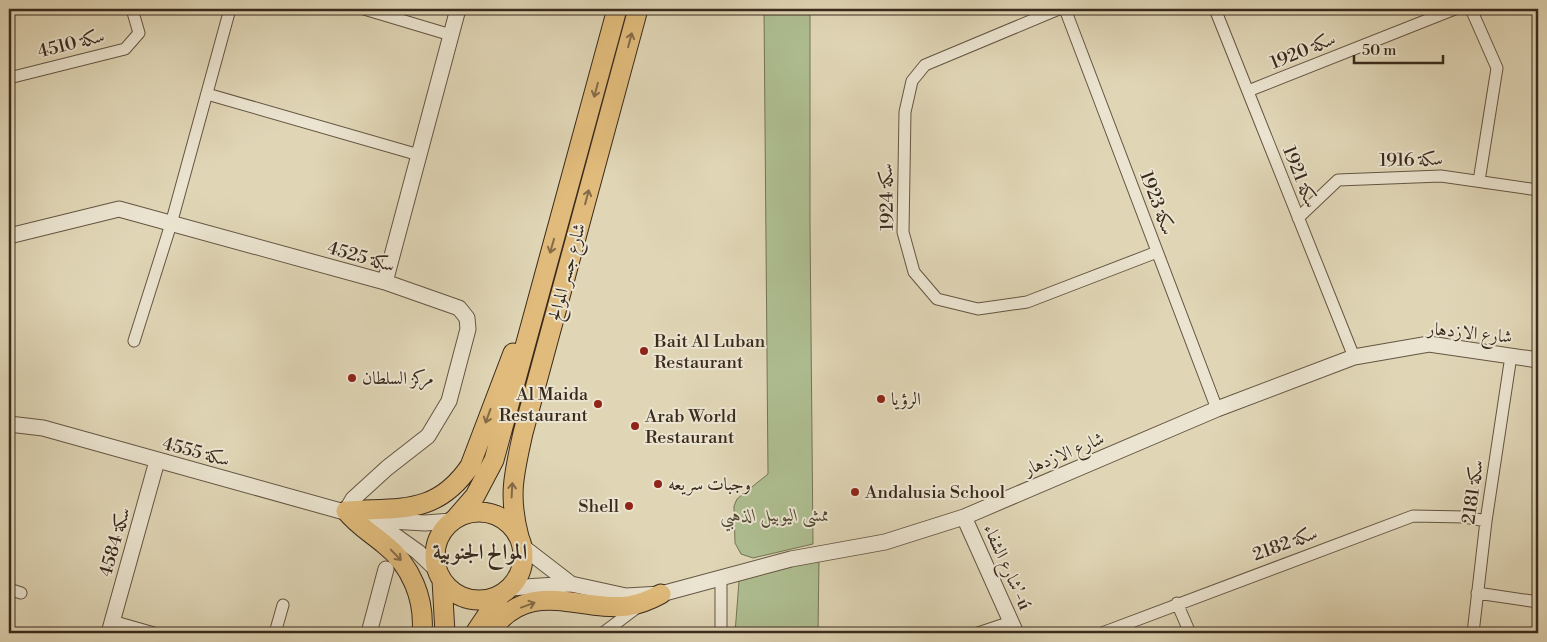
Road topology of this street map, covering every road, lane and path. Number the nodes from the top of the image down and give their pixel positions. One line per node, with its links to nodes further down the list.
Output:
1 (132, 9): 13 (street, سكة 4510)
2 (230, 9): 15 (street)
3 (364, 9): 12 (street)
4 (458, 9): 12 (street)
5 (617, 9): 24 (main road, شارع جسر الموالح, one-way to 24)
6 (638, 9): 37 (main road, شارع جسر الموالح, one-way to 6)
7 (1058, 9): 22 (street, سكة 1924)
8 (1065, 9): 22 (street, سكة 1923)
9 (1215, 9): 14 (street, سكة 1921)
10 (1455, 9): 14 (street, سكة 1920)
11 (1471, 9): 17 (street)
12 (451, 35): 16 (street)
13 (9, 78)
14 (1248, 92): 19 (street, سكة 1921)
15 (207, 94): 16 (street); 20 (street)
16 (419, 155): 23 (street)
17 (1478, 181): 18 (street, سكة 1916); 19 (street, سكة 1916)
18 (1538, 190)
19 (1298, 218): 27 (street, سكة 1921)
20 (171, 224): 21 (street, سكة 4525); 23 (street, سكة 4525); 25 (street)
21 (9, 236)
22 (1157, 252): 29 (street, سكة 1923)
23 (385, 282): 32 (street, سكة 4525)
24 (530, 324): 32 (main road, one-way to 32); 35 (main road, شارع جسر الموالح)
25 (134, 341)
26 (1511, 356): 27 (street, شارع الازدهار); 28 (street, شارع الازدهار); 36 (street, سكة 2181)
27 (1354, 357): 29 (street, شارع الازدهار)
28 (1538, 360)
29 (1218, 409): 33 (street, شارع الازدهار)
30 (9, 424): 31 (street, سكة 4555)
31 (157, 461): 32 (street, سكة 4555); 50 (street, سكة 4584)
32 (346, 511): 34 (street, سكة 4555); 55 (main road, one-way to 55)
33 (964, 517): 40 (street, شارع الازدهار); 51 (street, شارع الشفاء'-ú)
34 (373, 520): 35 (street, سكة 4555); 39 (street, سكة 4555)
35 (454, 520): 37 (main road); 39 (main road)
36 (1486, 521): 45 (street, سكة 2181); 48 (street, سكة 2182)
37 (521, 542): 41 (street, شارع الازدهار); 43 (main road)
38 (386, 569): 54 (street)
39 (440, 575): 43 (main road); 56 (main road)
40 (721, 580): 46 (street, شارع الازدهار); 60 (street)
41 (571, 584): 43 (street, شارع الازدهار); 46 (street, شارع الازدهار)
42 (9, 589): 44 (street)
43 (505, 591): 57 (main road)
44 (21, 593)
45 (1477, 594): 47 (street); 64 (street, سكة 2181)
46 (653, 598): 58 (main road, one-way to 46); 59 (street)
47 (1538, 602)
48 (1177, 603): 62 (street, سكة 2182); 63 (street)
49 (283, 605): 53 (street)
50 (110, 627): 52 (street)
51 (1014, 627): 61 (street)
52 (154, 633)
53 (275, 633)
54 (369, 633)
55 (422, 633)
56 (445, 633)
57 (476, 633)
58 (490, 633)
59 (603, 633)
60 (721, 633)
61 (978, 633)
62 (1102, 633)
63 (1190, 633)
64 (1473, 633)

